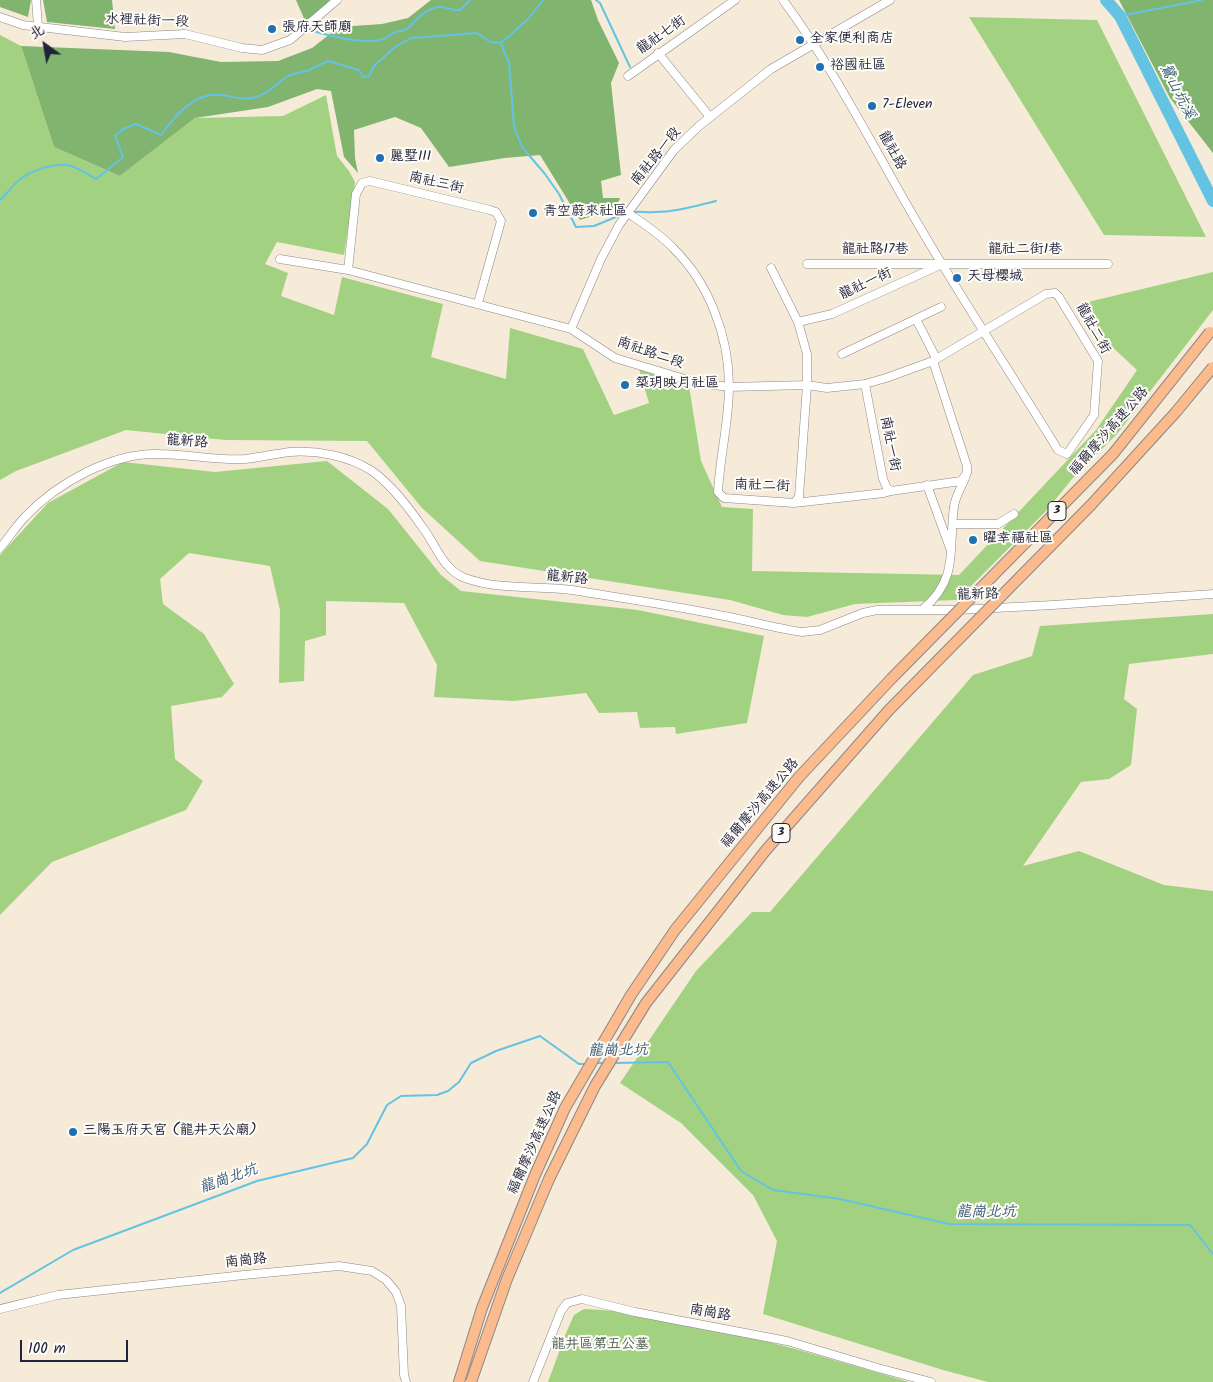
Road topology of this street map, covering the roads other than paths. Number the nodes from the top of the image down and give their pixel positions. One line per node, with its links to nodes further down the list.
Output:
1 (36, 0): 8 (street)
2 (337, 0): 8 (street, 水裡社街一段)
3 (735, 0): 10 (street, 龍社七街)
4 (783, 0): 9 (street, 龍社路)
5 (890, 0): 6 (street, 南社路一段)
6 (881, 2): 9 (street, 南社路一段)
7 (0, 17): 8 (street, 水裡社街一段)
8 (38, 26)
9 (813, 44): 12 (street, 南社路一段); 16 (street, 龍社路)
10 (658, 53): 11 (street, 龍社七街); 12 (street)
11 (628, 76)
12 (710, 117): 13 (street, 南社路一段)
13 (628, 213): 24 (street, 南社路一段); 32 (street)
14 (280, 259): 19 (street, 南社路二段)
15 (807, 264): 16 (street, 龍社路17巷)
16 (942, 264): 17 (street, 龍社二街1巷); 23 (street, 龍社一街); 26 (street, 龍社二街)
17 (1108, 264)
18 (771, 268): 23 (street, 南社二街)
19 (348, 270): 20 (street, 南社路二段); 20 (street, 南社三街)
20 (478, 303): 24 (street, 南社路二段)
21 (941, 307): 22 (street)
22 (916, 319): 27 (street); 28 (street)
23 (798, 322): 31 (street, 南社二街)
24 (571, 329): 32 (street, 南社路二段)
25 (1212, 329): 45 (highway, 福爾摩沙高速公路 / 3, bridge)
26 (984, 331): 26 (street, 龍社二街); 28 (street, 南社路二段)
27 (842, 354)
28 (934, 360): 30 (street, 南社路二段); 33 (street)
29 (1213, 367): 46 (highway, 福爾摩沙高速公路 / 3, bridge)
30 (865, 384): 31 (street, 南社路二段); 35 (street, 南社一街)
31 (807, 385): 32 (street, 南社路二段); 36 (street, 南社二街)
32 (729, 387): 36 (street, 南社二街)
33 (965, 478): 34 (street, 南社一街); 38 (street)
34 (927, 484): 35 (street, 南社一街); 40 (street)
35 (891, 491): 36 (street)
36 (794, 503)
37 (1014, 514): 38 (street)
38 (953, 524): 40 (street)
39 (0, 548): 42 (street, 龍新路)
40 (952, 556): 42 (street)
41 (1213, 594): 42 (street, 龍新路)
42 (923, 609)
43 (0, 1309): 44 (street, 南崗路)
44 (406, 1382)
45 (459, 1382)
46 (472, 1382)
47 (533, 1382): 48 (street, 南崗路)
48 (931, 1382)

